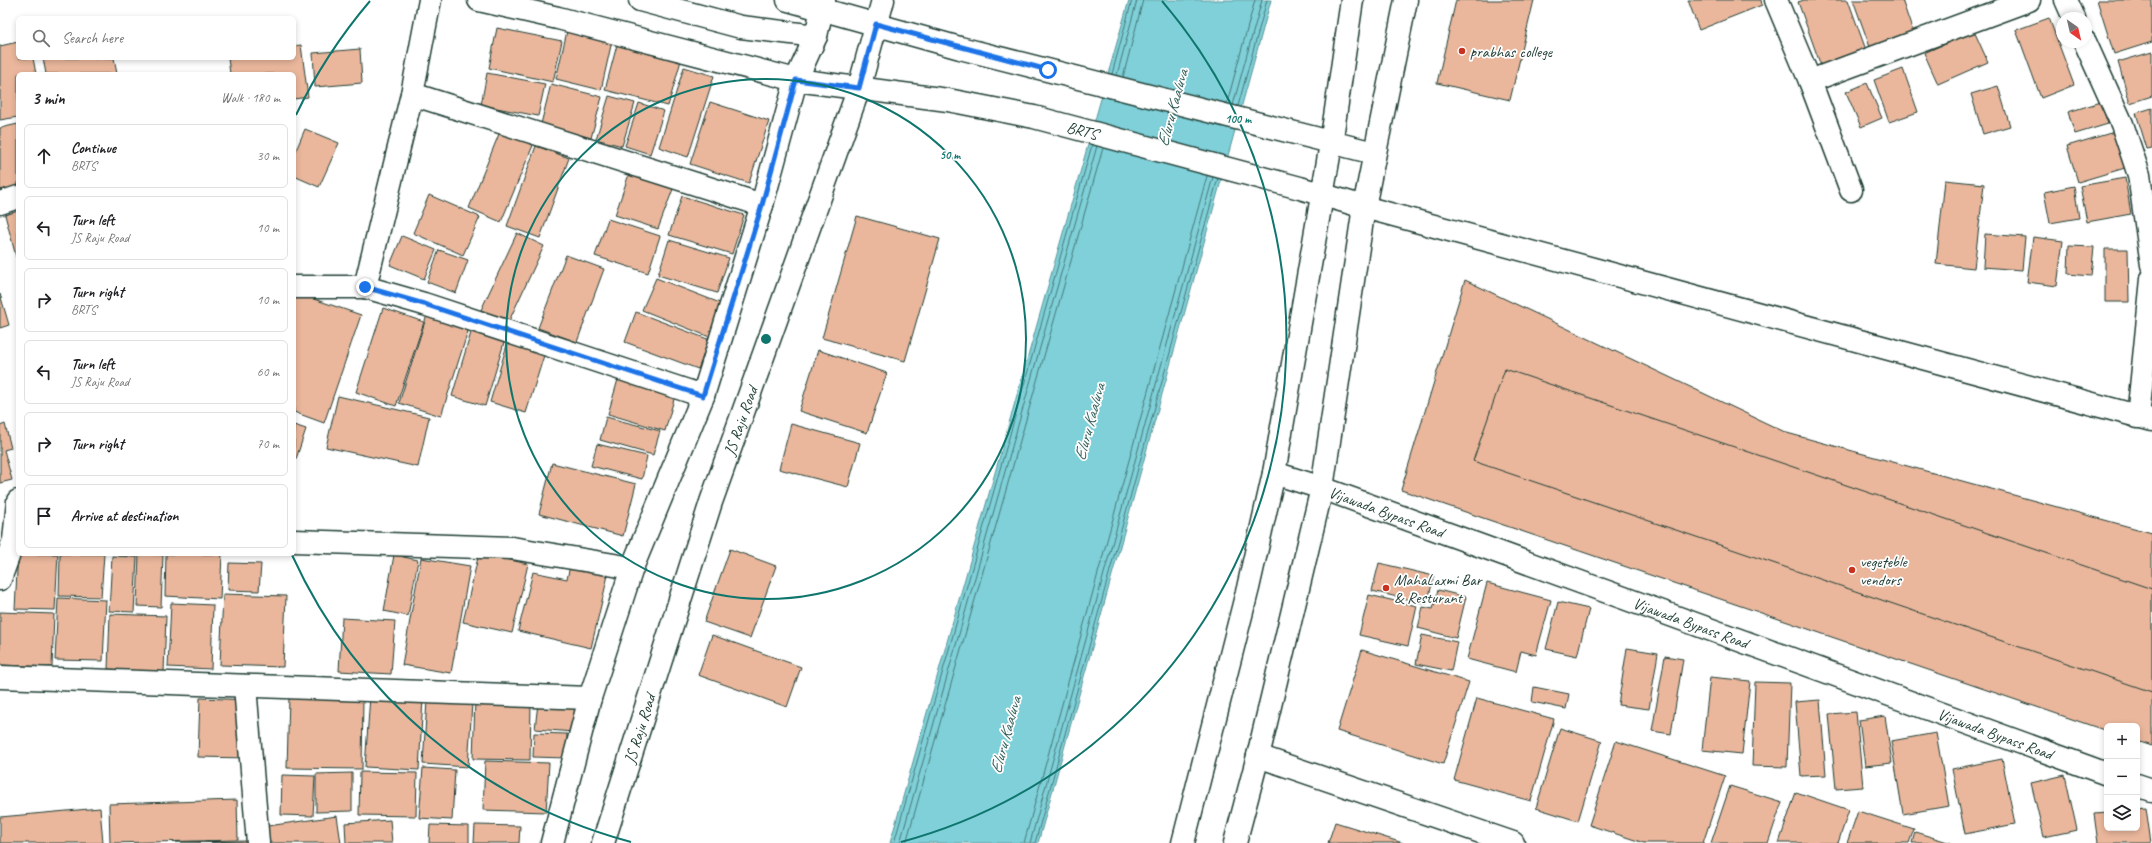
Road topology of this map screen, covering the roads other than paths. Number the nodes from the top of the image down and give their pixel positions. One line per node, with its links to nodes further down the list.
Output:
1 (430, 0): 19 (main road)
2 (479, 0): 16 (main road, BRTS)
3 (640, 0): 14 (main road)
4 (788, 0): 11 (main road)
5 (883, 0): 13 (main road, JS Raju Road)
6 (1352, 0): 20 (main road)
7 (1406, 0): 21 (main road)
8 (1776, 0): 17 (main road)
9 (2029, 0): 17 (main road)
10 (2066, 0): 12 (main road)
11 (823, 4): 13 (main road); 14 (main road)
12 (2071, 12)
13 (876, 24): 18 (main road, JS Raju Road); 20 (main road)
14 (816, 36): 16 (main road)
15 (2088, 48): 22 (main road)
16 (796, 80): 18 (main road, BRTS); 27 (main road)
17 (1810, 81): 23 (main road)
18 (859, 88): 24 (main road, BRTS); 51 (main road, JS Raju Road)
19 (412, 94): 27 (main road); 32 (main road)
20 (1331, 144): 21 (main road); 24 (main road)
21 (1374, 154): 28 (main road)
22 (2146, 173): 29 (main road)
23 (1851, 190)
24 (1321, 194): 28 (main road, BRTS); 35 (main road)
25 (16, 198): 26 (main road)
26 (0, 204)
27 (762, 205): 33 (main road)
28 (1364, 207): 34 (main road, BRTS); 36 (main road)
29 (2152, 265)
30 (2152, 280): 34 (main road)
31 (296, 287): 32 (main road)
32 (365, 287): 33 (main road)
33 (703, 396): 40 (main road)
34 (2145, 419)
35 (1274, 473): 36 (main road, Vijawada Bypass Road); 52 (main road)
36 (1322, 488): 45 (main road); 46 (main road, Vijawada Bypass Road)
37 (16, 513): 38 (main road)
38 (11, 542): 41 (main road)
39 (296, 542): 40 (main road)
40 (632, 568): 44 (main road)
41 (0, 579)
42 (0, 677): 43 (main road)
43 (246, 686): 44 (main road); 49 (main road)
44 (590, 698): 50 (main road)
45 (1258, 756): 53 (main road); 54 (main road)
46 (2104, 773)
47 (2140, 786): 48 (main road)
48 (2152, 790)
49 (258, 843)
50 (552, 843)
51 (603, 843)
52 (1183, 843)
53 (1235, 843)
54 (1513, 843)

